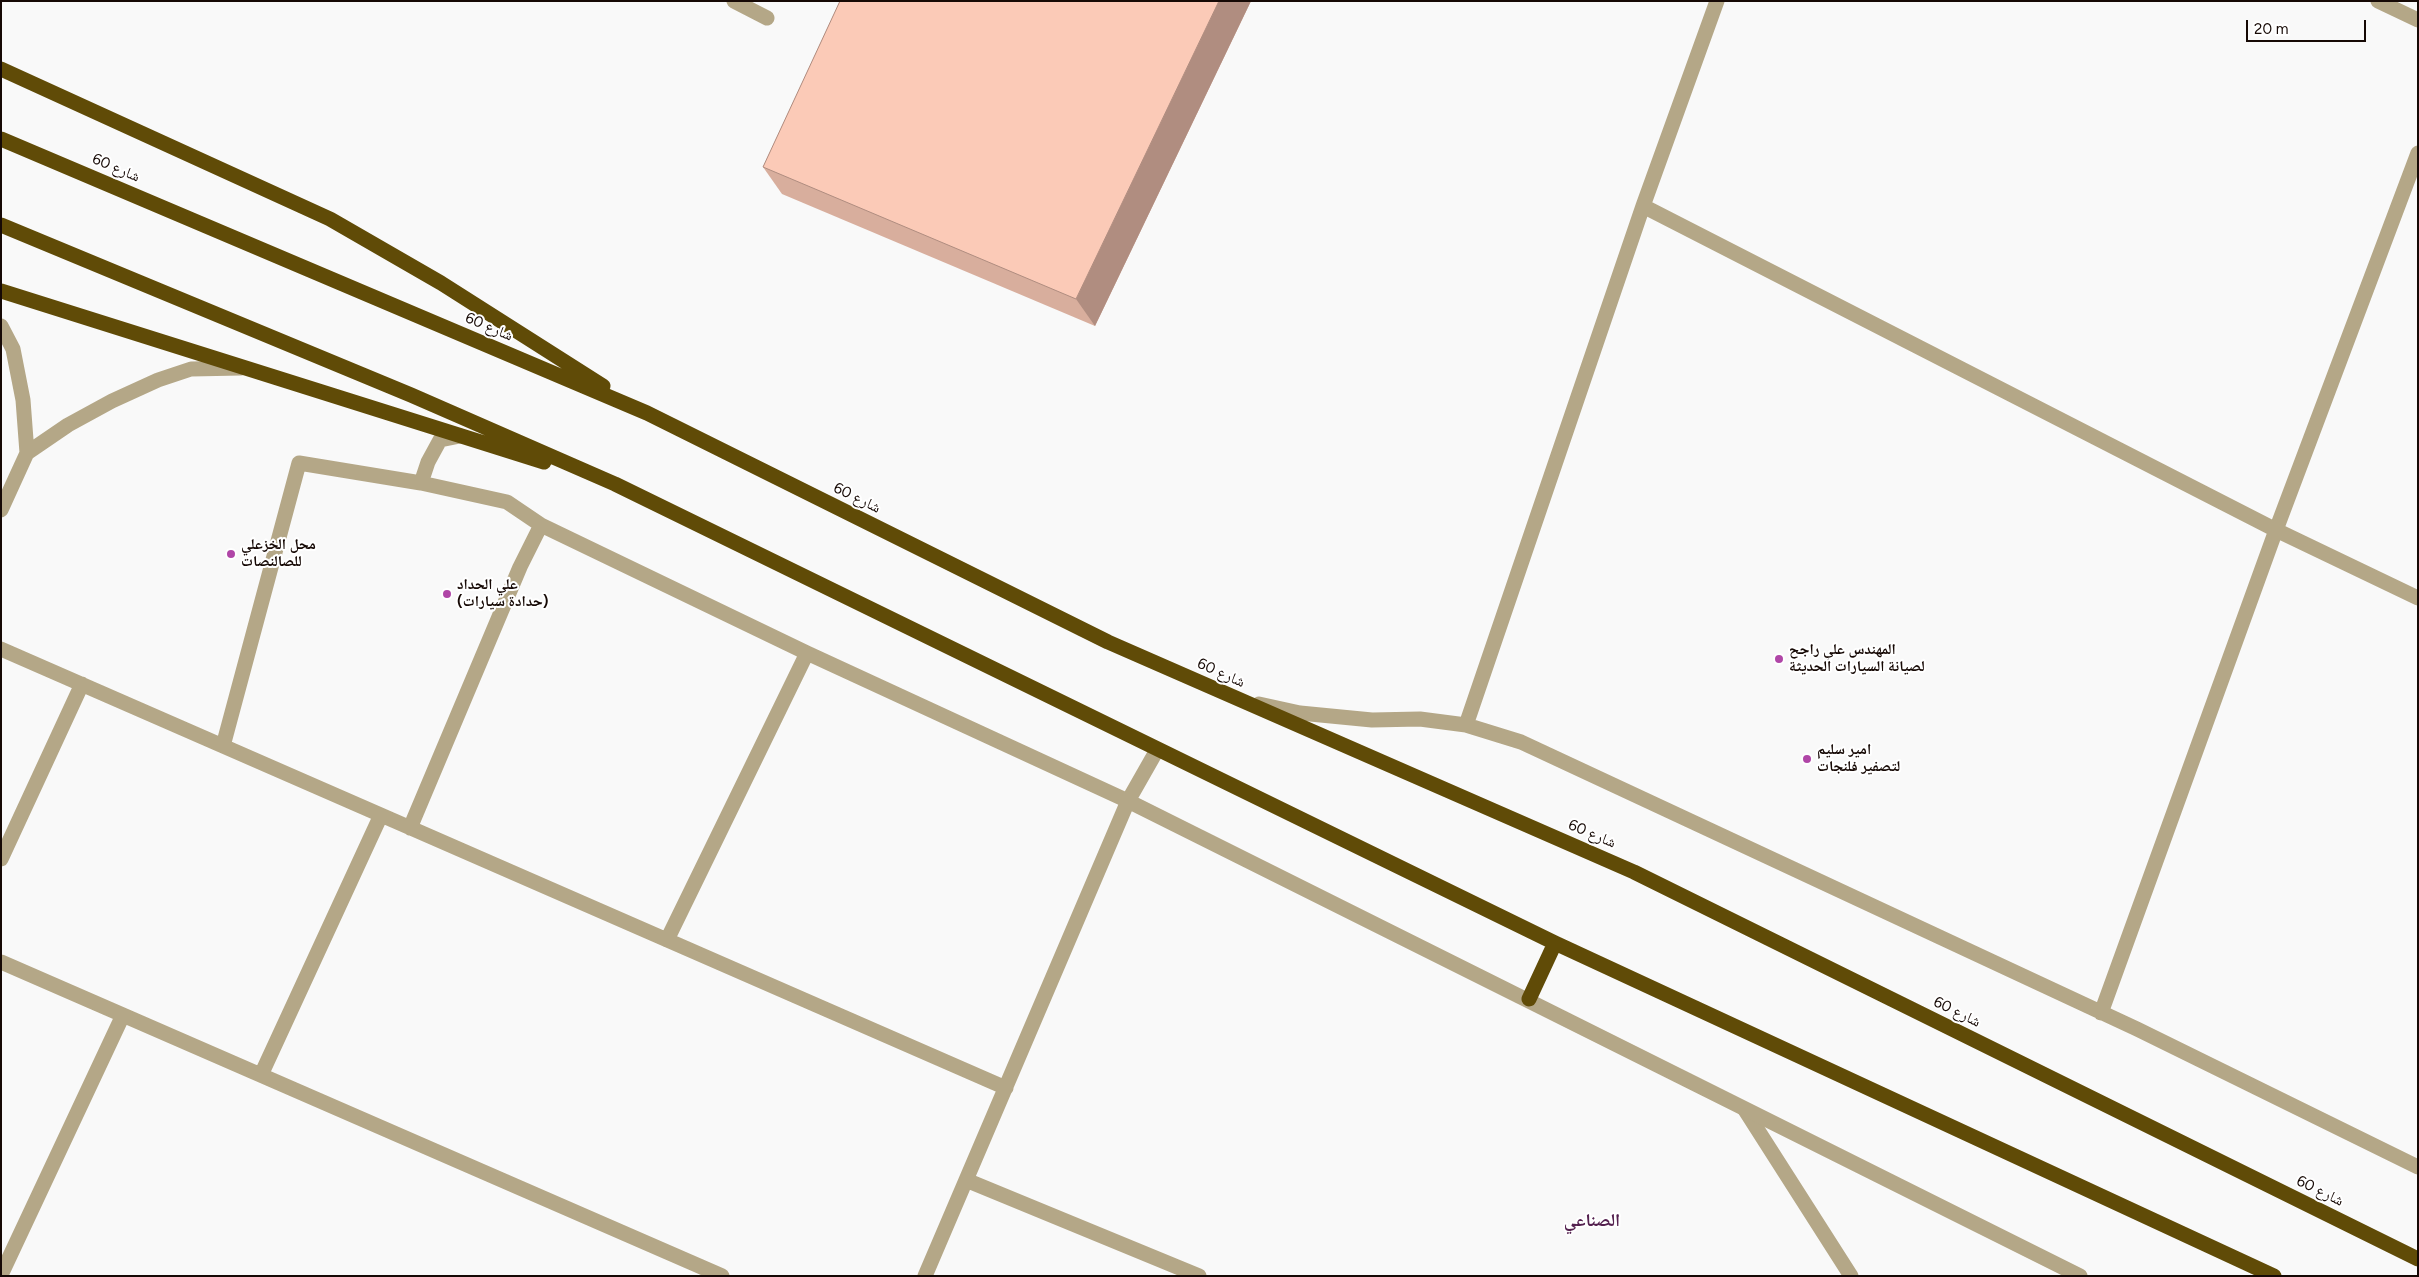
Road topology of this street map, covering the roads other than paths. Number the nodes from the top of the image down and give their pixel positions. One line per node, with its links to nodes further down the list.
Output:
1 (734, 1): 4 (street)
2 (1717, 1): 9 (street)
3 (2378, 1): 5 (street)
4 (767, 18)
5 (2418, 20)
6 (1, 69): 14 (highway)
7 (1, 138): 14 (highway, شارع 60)
8 (2418, 153): 21 (street)
9 (1643, 206): 21 (street); 27 (street)
10 (1, 225): 18 (highway)
11 (1, 291): 13 (highway)
12 (1, 326): 16 (street)
13 (242, 368): 15 (highway); 16 (street)
14 (647, 414): 26 (highway, شارع 60)
15 (460, 436): 17 (street); 18 (highway)
16 (27, 453): 19 (street)
17 (421, 483): 20 (street); 28 (street)
18 (615, 484): 29 (highway)
19 (1, 510)
20 (540, 526): 24 (street); 32 (street)
21 (2276, 530): 22 (street); 38 (street)
22 (2418, 598)
23 (1, 649): 25 (street)
24 (807, 653): 30 (street); 34 (street)
25 (82, 684): 28 (street); 33 (street)
26 (1238, 700): 27 (street); 45 (highway, شارع 60)
27 (1466, 725): 38 (street)
28 (224, 746): 31 (street)
29 (1157, 750): 30 (street); 35 (highway)
30 (1128, 801): 37 (street); 41 (street)
31 (381, 814): 32 (street); 40 (street)
32 (410, 828): 34 (street)
33 (1, 859)
34 (667, 940): 41 (street)
35 (1555, 943): 37 (highway); 52 (highway)
36 (1, 962): 39 (street)
37 (1529, 1000): 42 (street)
38 (2101, 1013): 43 (street)
39 (123, 1015): 40 (street); 46 (street)
40 (261, 1075): 47 (street)
41 (1006, 1088): 44 (street)
42 (1745, 1110): 50 (street); 51 (street)
43 (2418, 1167)
44 (966, 1180): 48 (street); 49 (street)
45 (2418, 1258)
46 (1, 1275)
47 (722, 1276)
48 (925, 1276)
49 (1199, 1276)
50 (1851, 1276)
51 (2080, 1276)
52 (2274, 1276)

